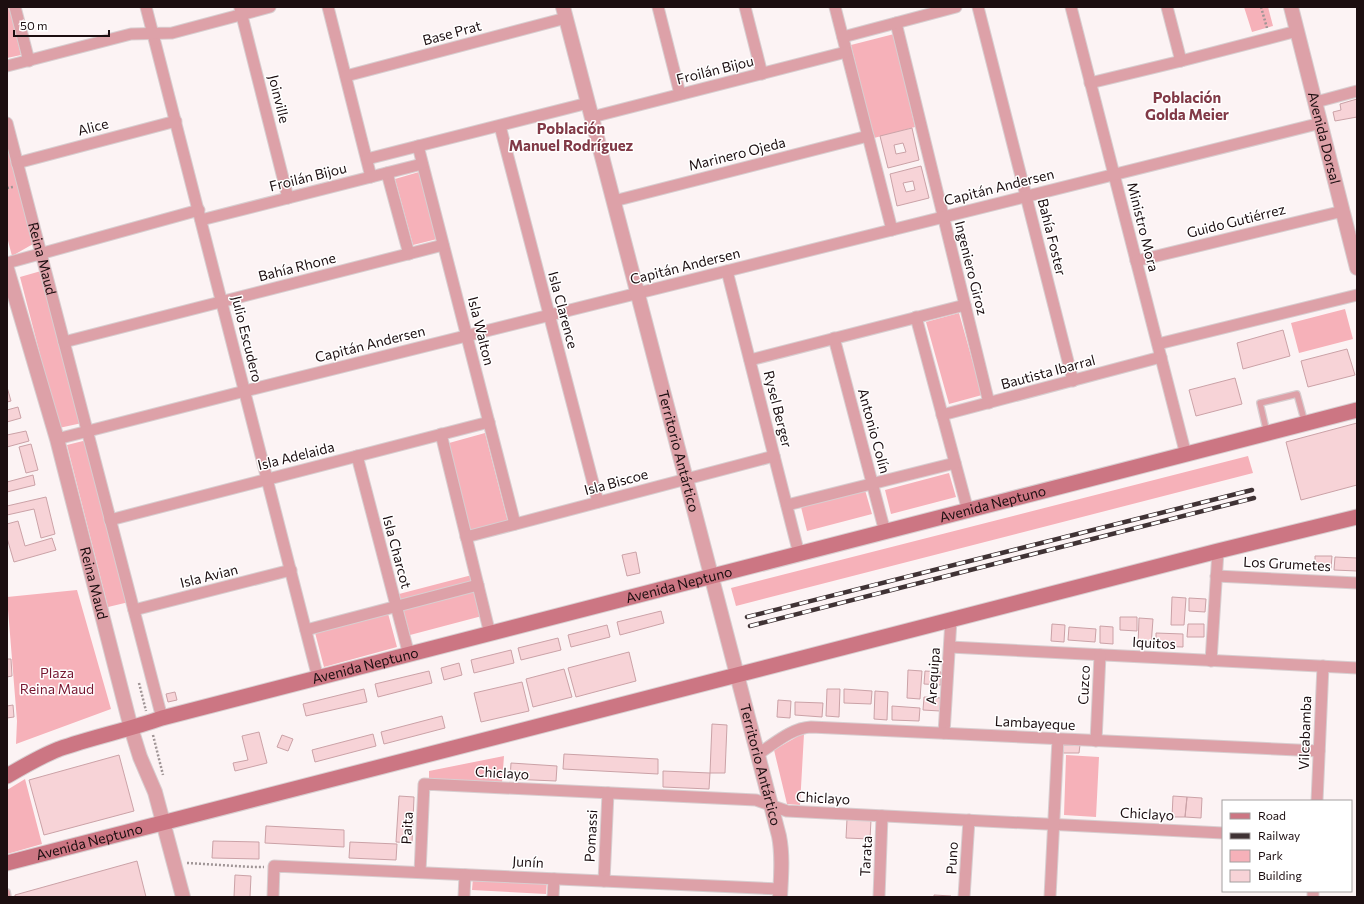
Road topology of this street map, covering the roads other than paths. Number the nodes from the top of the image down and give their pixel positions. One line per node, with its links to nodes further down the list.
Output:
1 (15, 7): 20 (street)
2 (146, 7): 17 (street, Julio Escudero)
3 (270, 7): 13 (street)
4 (328, 7): 24 (street)
5 (658, 7): 27 (street)
6 (745, 7): 23 (street)
7 (835, 7): 18 (street)
8 (956, 7): 15 (street)
9 (978, 7): 43 (street, Bahía Foster)
10 (1071, 7): 25 (street, Ministro Mora)
11 (1167, 7): 21 (street)
12 (1291, 7): 16 (street, Avenida Dorsal)
13 (241, 11): 17 (street); 44 (street, Joinville)
14 (565, 13): 24 (street, Base Prat); 29 (street, Territorio Antártico)
15 (896, 23): 18 (street); 48 (street, Ingeniero Giroz)
16 (1298, 31): 21 (street); 28 (street, Avenida Dorsal)
17 (153, 33): 20 (street); 31 (street, Julio Escudero)
18 (842, 37): 19 (street)
19 (846, 52): 23 (street, Froilán Bijou); 35 (street)
20 (29, 61): 22 (street)
21 (1181, 62): 25 (street)
22 (7, 66)
23 (762, 74): 27 (street, Froilán Bijou)
24 (346, 76): 37 (street)
25 (1090, 83): 41 (street, Ministro Mora)
26 (1357, 91): 28 (street)
27 (680, 94): 30 (street, Froilán Bijou)
28 (1316, 102): 33 (street, Avenida Dorsal)
29 (588, 103): 30 (street, Territorio Antártico); 34 (street)
30 (592, 117): 45 (street, Territorio Antártico)
31 (176, 121): 38 (street, Alice); 47 (street, Julio Escudero)
32 (7, 123): 38 (street, Reina Maud)
33 (1321, 123): 41 (street, Capitán Andersen); 46 (street, Avenida Dorsal)
34 (500, 126): 36 (street); 62 (street, Isla Clarence)
35 (868, 136): 45 (street, Marinero Ojeda); 49 (street)
36 (418, 146): 37 (street); 39 (street, Isla Walton)
37 (367, 159): 42 (street)
38 (17, 163): 51 (street, Reina Maud)
39 (422, 164): 40 (street, Froilán Bijou); 50 (street, Isla Walton)
40 (387, 173): 42 (street, Froilán Bijou); 52 (street)
41 (1114, 174): 43 (street, Capitán Andersen); 53 (street, Ministro Mora)
42 (371, 177): 44 (street, Froilán Bijou)
43 (1026, 196): 48 (street, Capitán Andersen); 70 (street, Bahía Foster)
44 (288, 198): 47 (street, Froilán Bijou)
45 (614, 201): 58 (street, Territorio Antártico)
46 (1343, 211): 53 (street, Guido Gutiérrez); 55 (street, Avenida Dorsal)
47 (200, 215): 51 (street, Froilán Bijou); 60 (street, Julio Escudero)
48 (943, 217): 49 (street, Capitán Andersen); 61 (street, Ingeniero Giroz)
49 (892, 230): 57 (street, Capitán Andersen)
50 (444, 245): 52 (street, Bahía Rhone); 64 (street, Isla Walton)
51 (41, 253): 54 (street, Froilán Bijou); 66 (street, Reina Maud)
52 (409, 254): 60 (street, Bahía Rhone)
53 (1136, 261): 67 (street, Ministro Mora)
54 (7, 263)
55 (1357, 268)
56 (7, 269): 80 (street, Reina Maud)
57 (727, 271): 58 (street, Capitán Andersen); 69 (street, Rysel Berger)
58 (638, 293): 62 (street, Capitán Andersen); 86 (street, Territorio Antártico)
59 (1357, 296): 67 (street)
60 (222, 302): 66 (street, Bahía Rhone); 71 (street, Julio Escudero)
61 (965, 305): 63 (street); 72 (street, Ingeniero Giroz)
62 (549, 315): 64 (street, Capitán Andersen); 88 (street, Isla Clarence)
63 (916, 317): 65 (street); 74 (street)
64 (467, 336): 71 (street, Capitán Andersen); 75 (street, Isla Walton)
65 (834, 338): 69 (street); 87 (street, Antonio Colín)
66 (64, 342): 77 (street, Reina Maud)
67 (1158, 344): 68 (street, Ministro Mora)
68 (1161, 357): 70 (street, Bautista Ibarral); 81 (street, Ministro Mora)
69 (750, 360): 83 (street, Rysel Berger)
70 (1073, 381): 72 (street, Bautista Ibarral)
71 (245, 391): 77 (street, Capitán Andersen); 85 (street, Julio Escudero)
72 (989, 403): 74 (street, Bautista Ibarral)
73 (1357, 410): 76 (main road, Avenida Neptuno)
74 (942, 415): 84 (street)
75 (489, 422): 78 (street, Isla Adelaida); 93 (street, Isla Walton)
76 (1305, 424): 79 (main road, Avenida Neptuno); 79 (lane)
77 (87, 431): 80 (street, Capitán Andersen); 92 (street, Reina Maud)
78 (441, 434): 82 (street, Isla Adelaida); 95 (street)
79 (1268, 434): 81 (main road, Avenida Neptuno)
80 (57, 439): 117 (street, Reina Maud)
81 (1186, 454): 90 (main road, Avenida Neptuno)
82 (357, 456): 85 (street, Isla Adelaida); 103 (street, Isla Charcot)
83 (774, 456): 86 (street, Isla Biscoe); 89 (street, Rysel Berger)
84 (955, 463): 87 (street); 90 (street)
85 (267, 479): 92 (street, Isla Adelaida); 98 (street, Julio Escudero)
86 (686, 479): 88 (street, Isla Biscoe); 100 (street, Territorio Antártico)
87 (872, 483): 89 (street); 94 (street, Antonio Colín)
88 (598, 502): 93 (street, Isla Biscoe)
89 (787, 505): 97 (street, Rysel Berger)
90 (968, 511): 94 (main road, Avenida Neptuno)
91 (1357, 517): 96 (main road, Avenida Neptuno)
92 (110, 520): 104 (street, Reina Maud)
93 (515, 524): 95 (street, Isla Biscoe)
94 (885, 532): 97 (main road, Avenida Neptuno)
95 (466, 537): 102 (street)
96 (1218, 551): 99 (street); 105 (main road, Avenida Neptuno)
97 (799, 554): 100 (main road, Avenida Neptuno)
98 (291, 570): 104 (street, Isla Avian); 106 (street, Julio Escudero)
99 (1216, 576): 101 (street, Los Grumetes); 111 (street)
100 (711, 577): 107 (main road, Avenida Neptuno); 114 (street, Territorio Antártico)
101 (1357, 583)
102 (478, 585): 103 (street); 107 (street)
103 (396, 606): 106 (street); 109 (street, Isla Charcot)
104 (134, 610): 116 (street, Reina Maud)
105 (951, 620): 108 (street, Arequipa); 114 (main road, Avenida Neptuno)
106 (306, 630): 115 (street, Julio Escudero)
107 (490, 634): 109 (main road, Avenida Neptuno)
108 (950, 647): 110 (street, Iquitos); 118 (street, Arequipa)
109 (409, 654): 115 (main road, Avenida Neptuno)
110 (1100, 655): 111 (street, Iquitos); 120 (street, Cuzco)
111 (1212, 661): 112 (street, Iquitos)
112 (1323, 666): 113 (street, Iquitos); 121 (street, Vilcabamba)
113 (1357, 668)
114 (737, 675): 122 (street, Territorio Antártico); 130 (main road, Avenida Neptuno)
115 (318, 678): 116 (main road, Avenida Neptuno)
116 (162, 718): 117 (main road, Avenida Neptuno)
117 (131, 728): 123 (main road, Avenida Neptuno); 130 (street, Reina Maud)
118 (944, 734): 119 (street, Lambayeque); 122 (street, Lambayeque)
119 (1058, 739): 120 (street, Lambayeque); 131 (street)
120 (1096, 741): 121 (street, Lambayeque)
121 (1319, 751): 126 (street, Vilcabamba)
122 (758, 754): 127 (street, Territorio Antártico)
123 (7, 776)
124 (424, 784): 125 (street, Chiclayo); 134 (street, Paita)
125 (608, 793): 127 (street, Chiclayo); 137 (street, Pomassi)
126 (1317, 800)
127 (772, 806): 128 (street, Chiclayo); 139 (street, Territorio Antártico)
128 (882, 816): 129 (street, Chiclayo); 145 (street, Tarata)
129 (969, 820): 131 (street, Chiclayo); 146 (street, Puno)
130 (164, 823): 133 (main road, Avenida Neptuno); 141 (street, Reina Maud)
131 (1053, 824): 132 (street, Chiclayo); 147 (street)
132 (1222, 833)
133 (7, 863)
134 (420, 872): 135 (street, Junín); 142 (street, Junín)
135 (465, 874): 136 (street, Junín); 143 (street)
136 (554, 879): 137 (street, Junín); 144 (street)
137 (604, 881): 139 (street, Junín)
138 (7, 892): 140 (lane)
139 (780, 893)
140 (8, 897)
141 (183, 897)
142 (273, 897)
143 (464, 897)
144 (553, 897)
145 (879, 897)
146 (964, 897)
147 (1050, 897)

